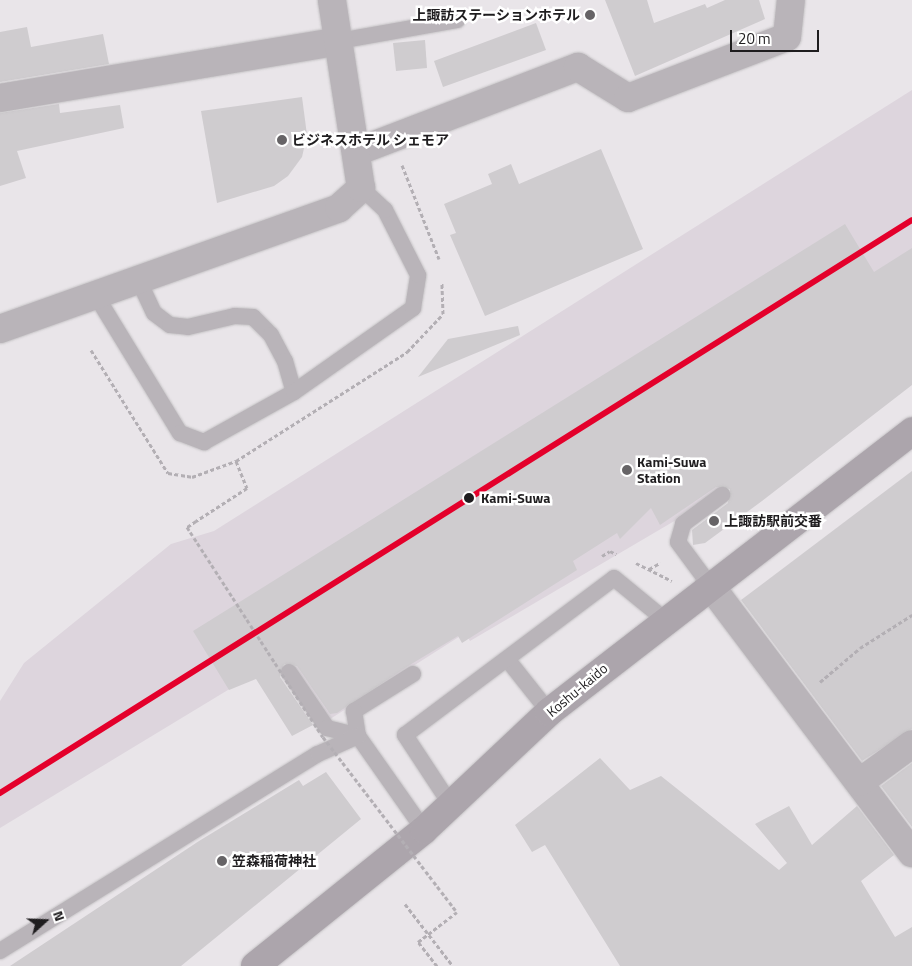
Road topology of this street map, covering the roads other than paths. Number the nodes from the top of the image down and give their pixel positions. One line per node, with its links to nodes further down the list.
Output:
1 (332, 0): 4 (street)
2 (791, 0): 6 (street)
3 (457, 20): 4 (lane)
4 (339, 41): 5 (street); 6 (street)
5 (0, 98)
6 (356, 152): 7 (street)
7 (361, 188): 8 (street); 11 (lane)
8 (139, 281): 9 (street); 11 (lane)
9 (95, 294): 10 (street); 11 (lane)
10 (0, 329)
11 (294, 392)
12 (912, 431): 14 (highway, Koshu-kaido)
13 (722, 495): 14 (lane)
14 (709, 584): 15 (highway, Koshu-kaido); 22 (street)
15 (664, 619): 16 (lane); 19 (highway, Koshu-kaido)
16 (507, 659): 19 (lane); 23 (lane)
17 (289, 672): 20 (lane)
18 (413, 674): 20 (lane)
19 (550, 712): 23 (highway, Koshu-kaido)
20 (358, 736): 24 (lane); 26 (lane)
21 (912, 744): 22 (street)
22 (860, 782): 25 (street)
23 (451, 805): 24 (highway, Koshu-kaido)
24 (424, 830): 27 (highway, Koshu-kaido)
25 (912, 853)
26 (0, 951)
27 (255, 966)

